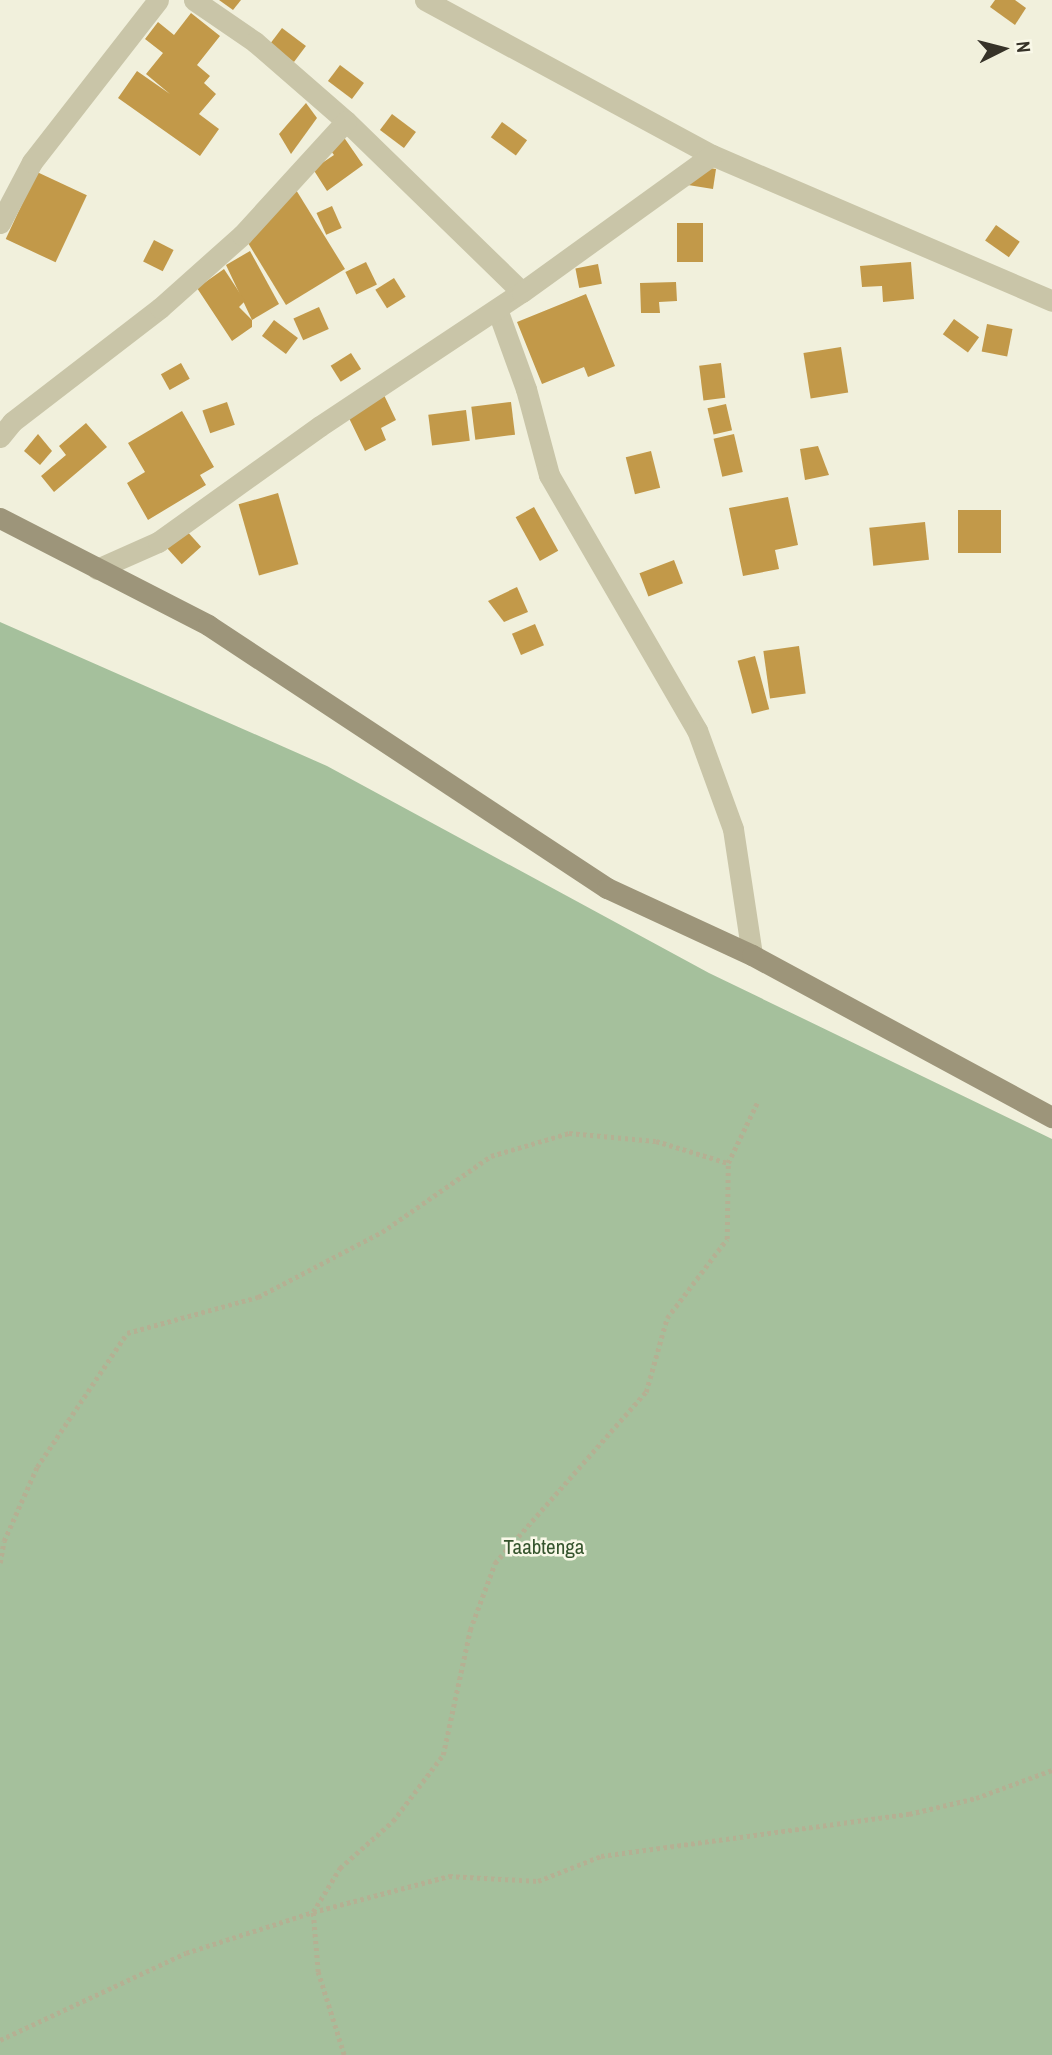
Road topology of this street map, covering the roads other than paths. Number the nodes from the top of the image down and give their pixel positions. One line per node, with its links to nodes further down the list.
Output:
1 (158, 0): 6 (street)
2 (194, 0): 4 (street)
3 (425, 0): 5 (street)
4 (346, 121): 7 (street); 10 (street)
5 (712, 155): 7 (street); 8 (street)
6 (0, 223)
7 (522, 292): 9 (street)
8 (1052, 301)
9 (497, 309): 12 (street); 13 (street)
10 (0, 437)
11 (0, 518): 12 (street)
12 (97, 569): 13 (street)
13 (752, 955): 14 (street)
14 (1052, 1117)

